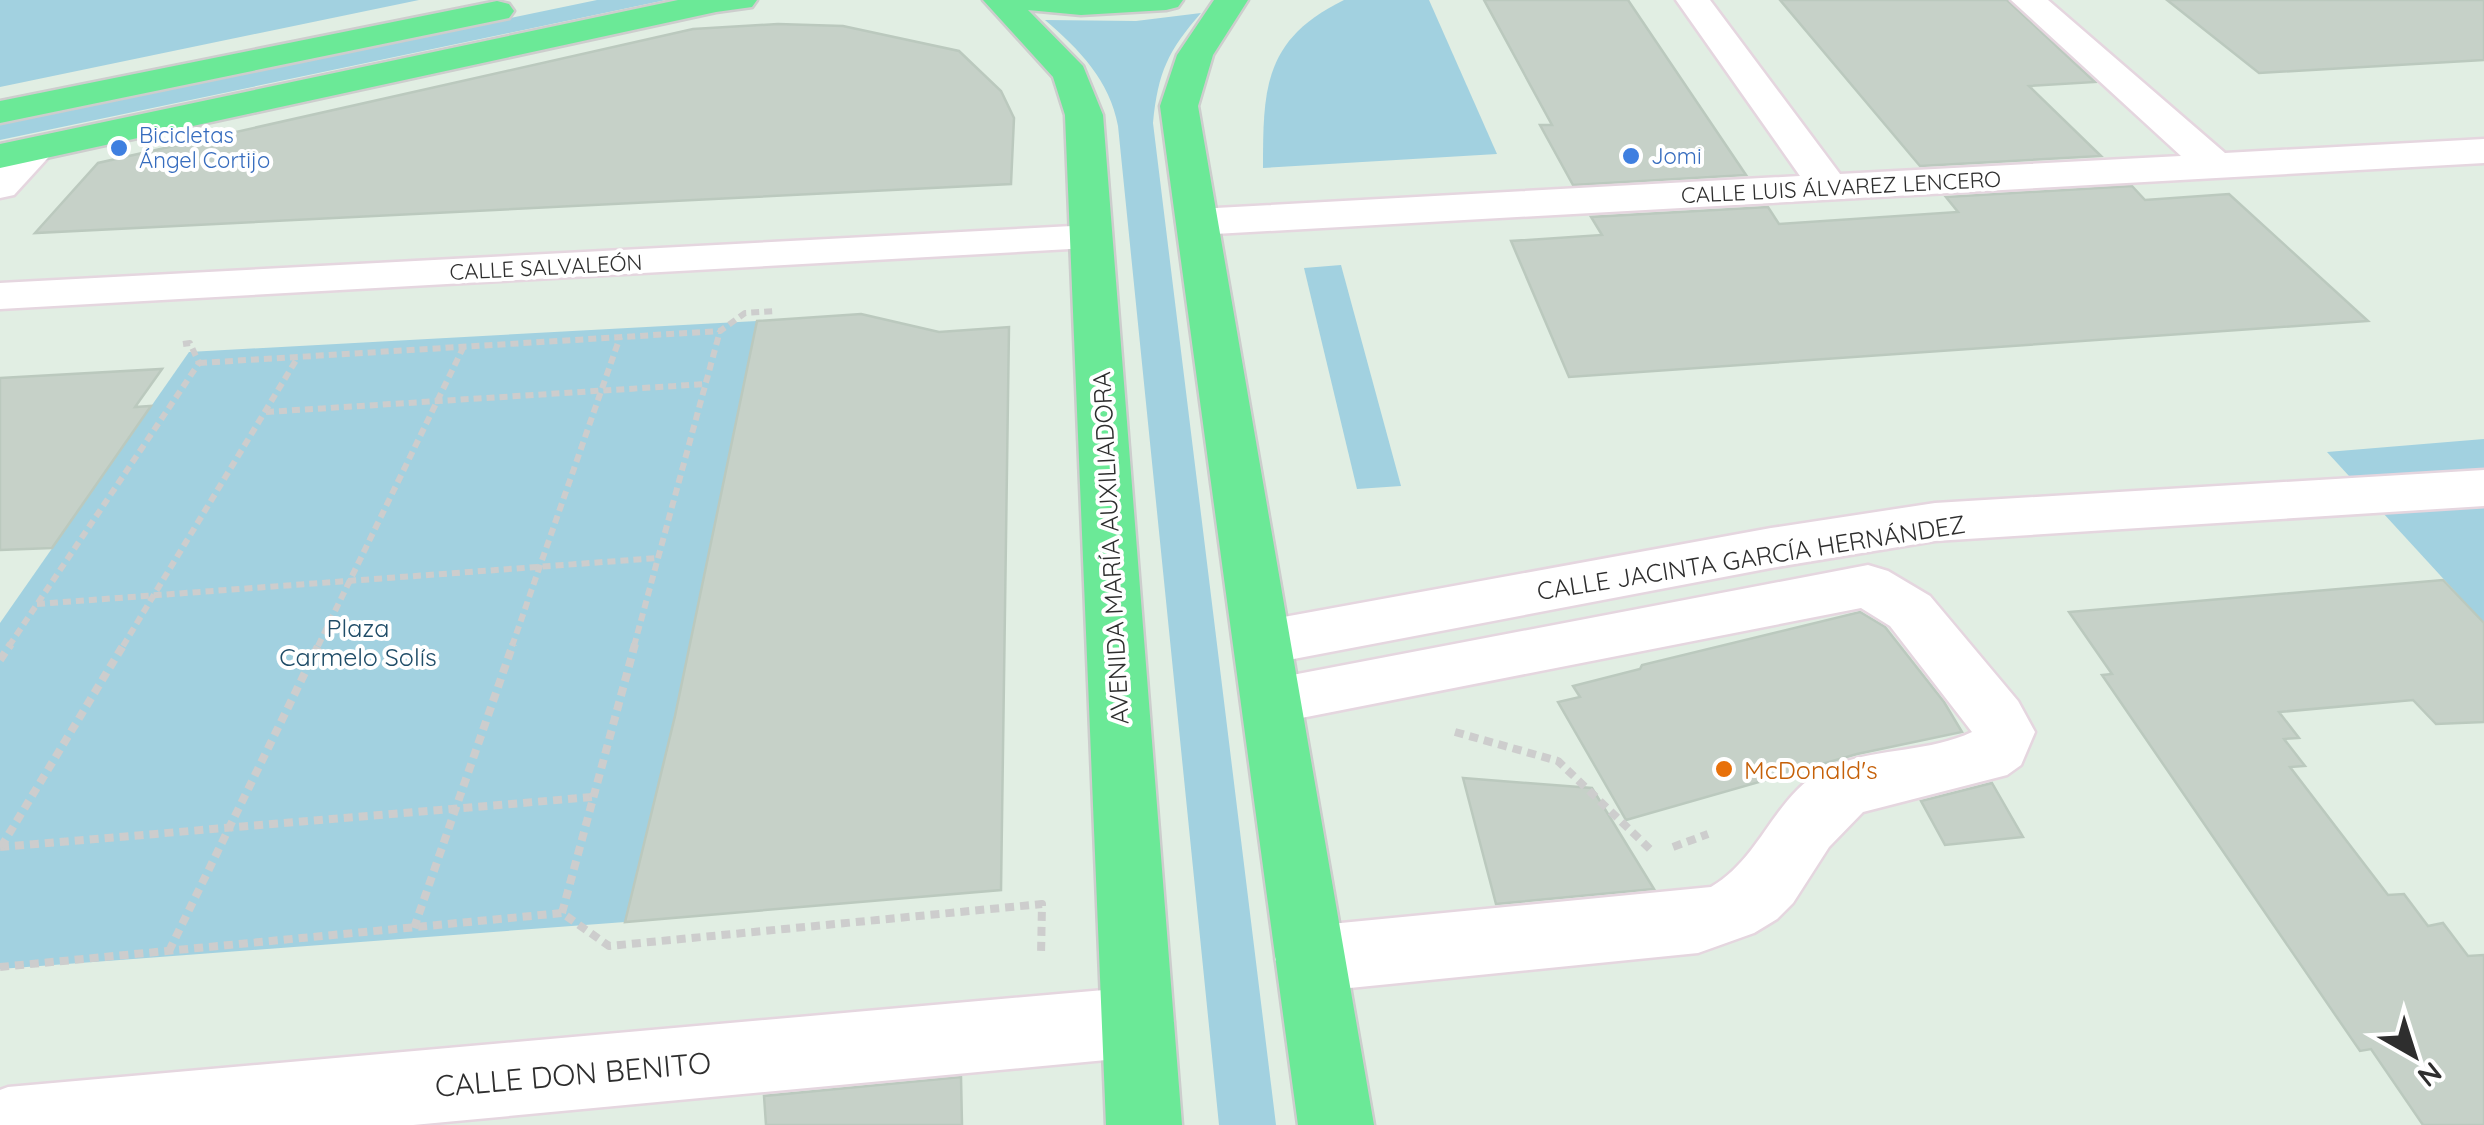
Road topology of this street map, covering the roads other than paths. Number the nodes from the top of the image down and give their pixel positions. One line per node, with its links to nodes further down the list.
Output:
1 (740, 0): 11 (main road)
2 (1000, 0): 16 (main road, AVENIDA MARÍA AUXILIADORA)
3 (1030, 0): 4 (main road)
4 (1166, 0)
5 (1230, 0): 15 (main road)
6 (1693, 0): 14 (street)
7 (2028, 0): 12 (street)
8 (530, 4): 9 (main road)
9 (0, 112)
10 (2484, 151): 12 (street, CALLE LUIS ÁLVAREZ LENCERO)
11 (18, 153): 13 (street)
12 (2215, 165): 14 (street, CALLE LUIS ÁLVAREZ LENCERO)
13 (0, 186)
14 (1830, 188): 15 (street, CALLE LUIS ÁLVAREZ LENCERO)
15 (1197, 222): 19 (main road)
16 (1091, 238): 17 (street, CALLE SALVALEÓN); 21 (main road, AVENIDA MARÍA AUXILIADORA)
17 (0, 296)
18 (2484, 488): 19 (street, CALLE JACINTA GARCÍA HERNÁNDEZ)
19 (1266, 672): 20 (main road); 20 (street)
20 (1310, 959): 24 (main road)
21 (1138, 1022): 22 (street, CALLE DON BENITO); 23 (main road, AVENIDA MARÍA AUXILIADORA)
22 (8, 1125)
23 (1144, 1125)
24 (1336, 1125)

